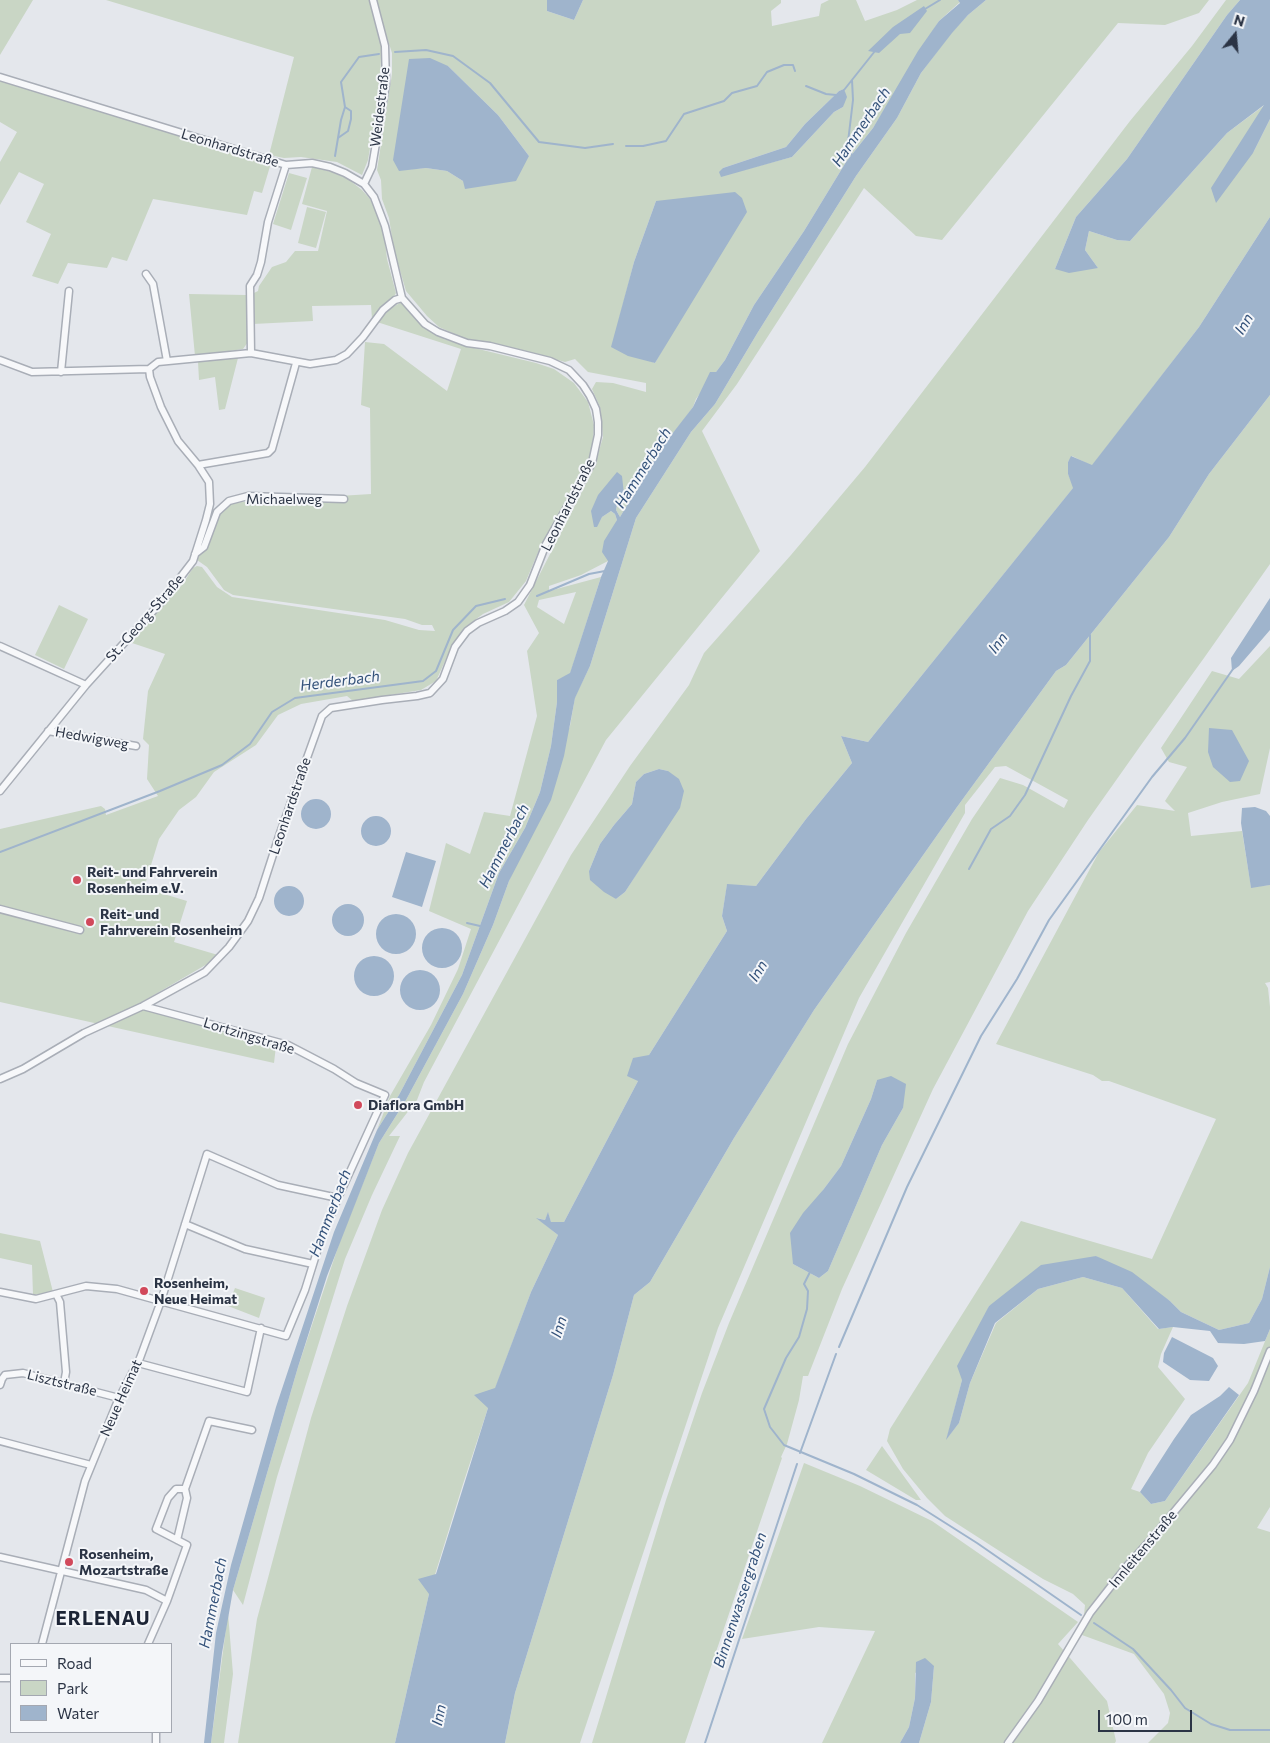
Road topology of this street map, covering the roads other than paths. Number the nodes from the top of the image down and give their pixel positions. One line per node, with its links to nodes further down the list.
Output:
1 (372, 0): 4 (street, Weidestraße)
2 (0, 77): 3 (street, Leonhardstraße)
3 (286, 165): 4 (street, Leonhardstraße); 8 (street)
4 (364, 184): 7 (street, Leonhardstraße)
5 (146, 274): 10 (street)
6 (69, 291): 13 (street)
7 (402, 298): 11 (street); 24 (street, Leonhardstraße)
8 (251, 353): 10 (street); 11 (street)
9 (0, 360): 13 (street)
10 (168, 361): 12 (street)
11 (296, 363): 14 (street)
12 (149, 370): 13 (street); 14 (street, St.-Georg-Straße)
13 (61, 372)
14 (198, 465): 16 (street, St.-Georg-Straße)
15 (344, 499): 16 (street, Michaelweg)
16 (195, 554): 18 (street, St.-Georg-Straße)
17 (0, 646): 18 (street)
18 (86, 684): 19 (street, St.-Georg-Straße)
19 (48, 731): 20 (street, Hedwigweg); 21 (street, St.-Georg-Straße)
20 (136, 746)
21 (0, 791)
22 (0, 909): 23 (street)
23 (80, 930)
24 (143, 1006): 25 (street, Leonhardstraße); 26 (street, Lortzingstraße)
25 (0, 1079)
26 (338, 1198): 27 (street, Neue Heimat); 28 (street, Lortzingstraße)
27 (186, 1224): 28 (street); 31 (street, Neue Heimat)
28 (313, 1264): 32 (street, Lortzingstraße)
29 (0, 1292): 30 (street)
30 (56, 1294): 31 (street); 35 (street)
31 (161, 1301): 32 (street); 34 (street, Neue Heimat)
32 (261, 1328): 34 (street)
33 (1270, 1351): 48 (street, Innleitenstraße)
34 (138, 1363): 37 (street, Neue Heimat)
35 (64, 1383): 36 (street, Lisztstraße); 37 (street, Lisztstraße)
36 (0, 1385)
37 (120, 1398): 40 (street, Neue Heimat)
38 (252, 1430): 41 (street)
39 (0, 1441): 40 (street)
40 (92, 1464): 44 (street, Neue Heimat)
41 (184, 1489): 42 (street); 42 (street)
42 (177, 1540): 45 (street)
43 (0, 1557): 44 (street)
44 (62, 1571): 45 (street); 46 (street, Neue Heimat)
45 (167, 1602): 47 (street)
46 (42, 1643)
47 (148, 1643)
48 (1008, 1743)

